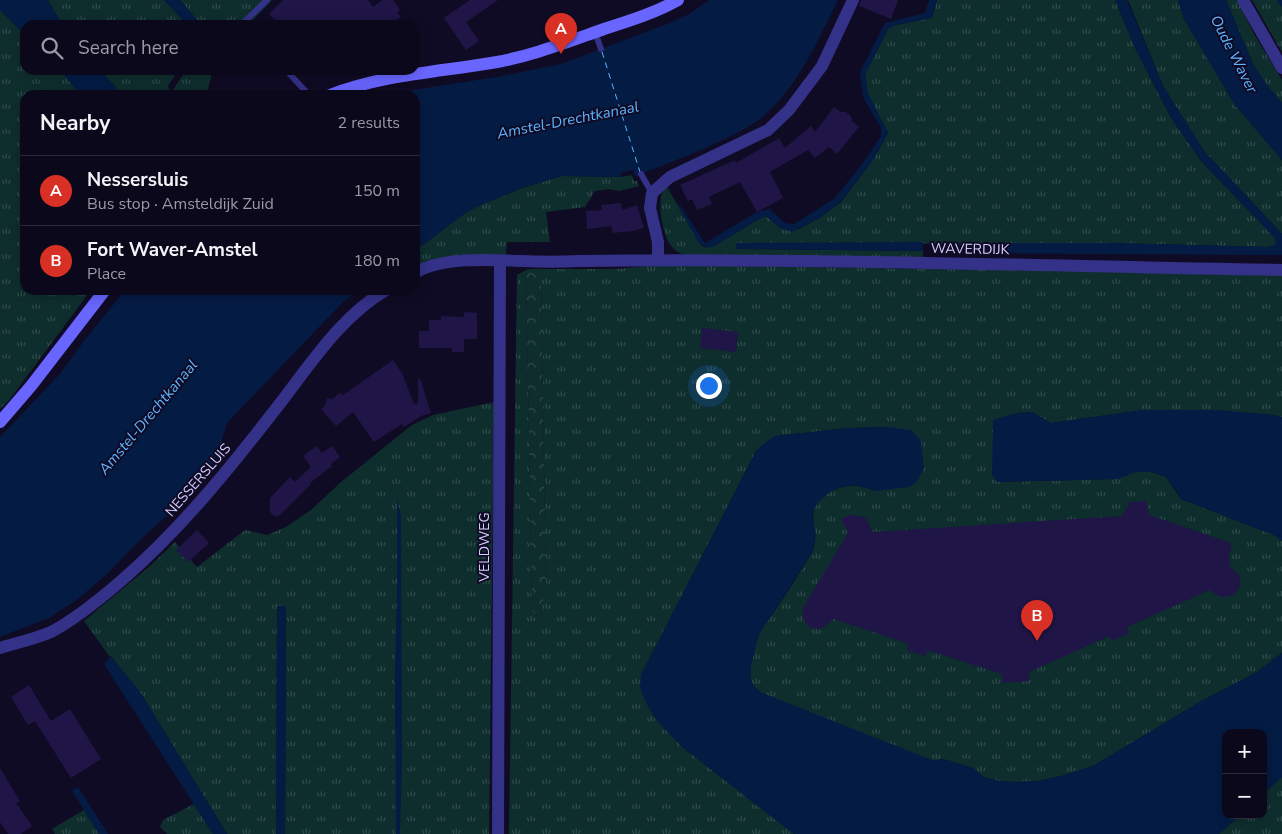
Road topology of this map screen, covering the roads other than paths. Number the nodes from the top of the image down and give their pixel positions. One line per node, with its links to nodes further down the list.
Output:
1 (267, 0): 5 (lane)
2 (678, 0): 6 (street)
3 (854, 0): 15 (street)
4 (1243, 0): 8 (street)
5 (246, 20)
6 (595, 32): 7 (lane); 9 (street)
7 (601, 49)
8 (1282, 68)
9 (420, 74)
10 (291, 75): 12 (lane)
11 (411, 75): 13 (street)
12 (304, 90)
13 (344, 90)
14 (641, 174): 15 (lane)
15 (652, 193): 16 (street)
16 (658, 260): 17 (street); 19 (street, WAVERDIJK)
17 (500, 261): 18 (street); 24 (street, VELDWEG)
18 (420, 269)
19 (1282, 270)
20 (101, 295): 22 (street)
21 (377, 295): 23 (street, NESSERSLUIS)
22 (0, 422)
23 (0, 648)
24 (498, 834)

